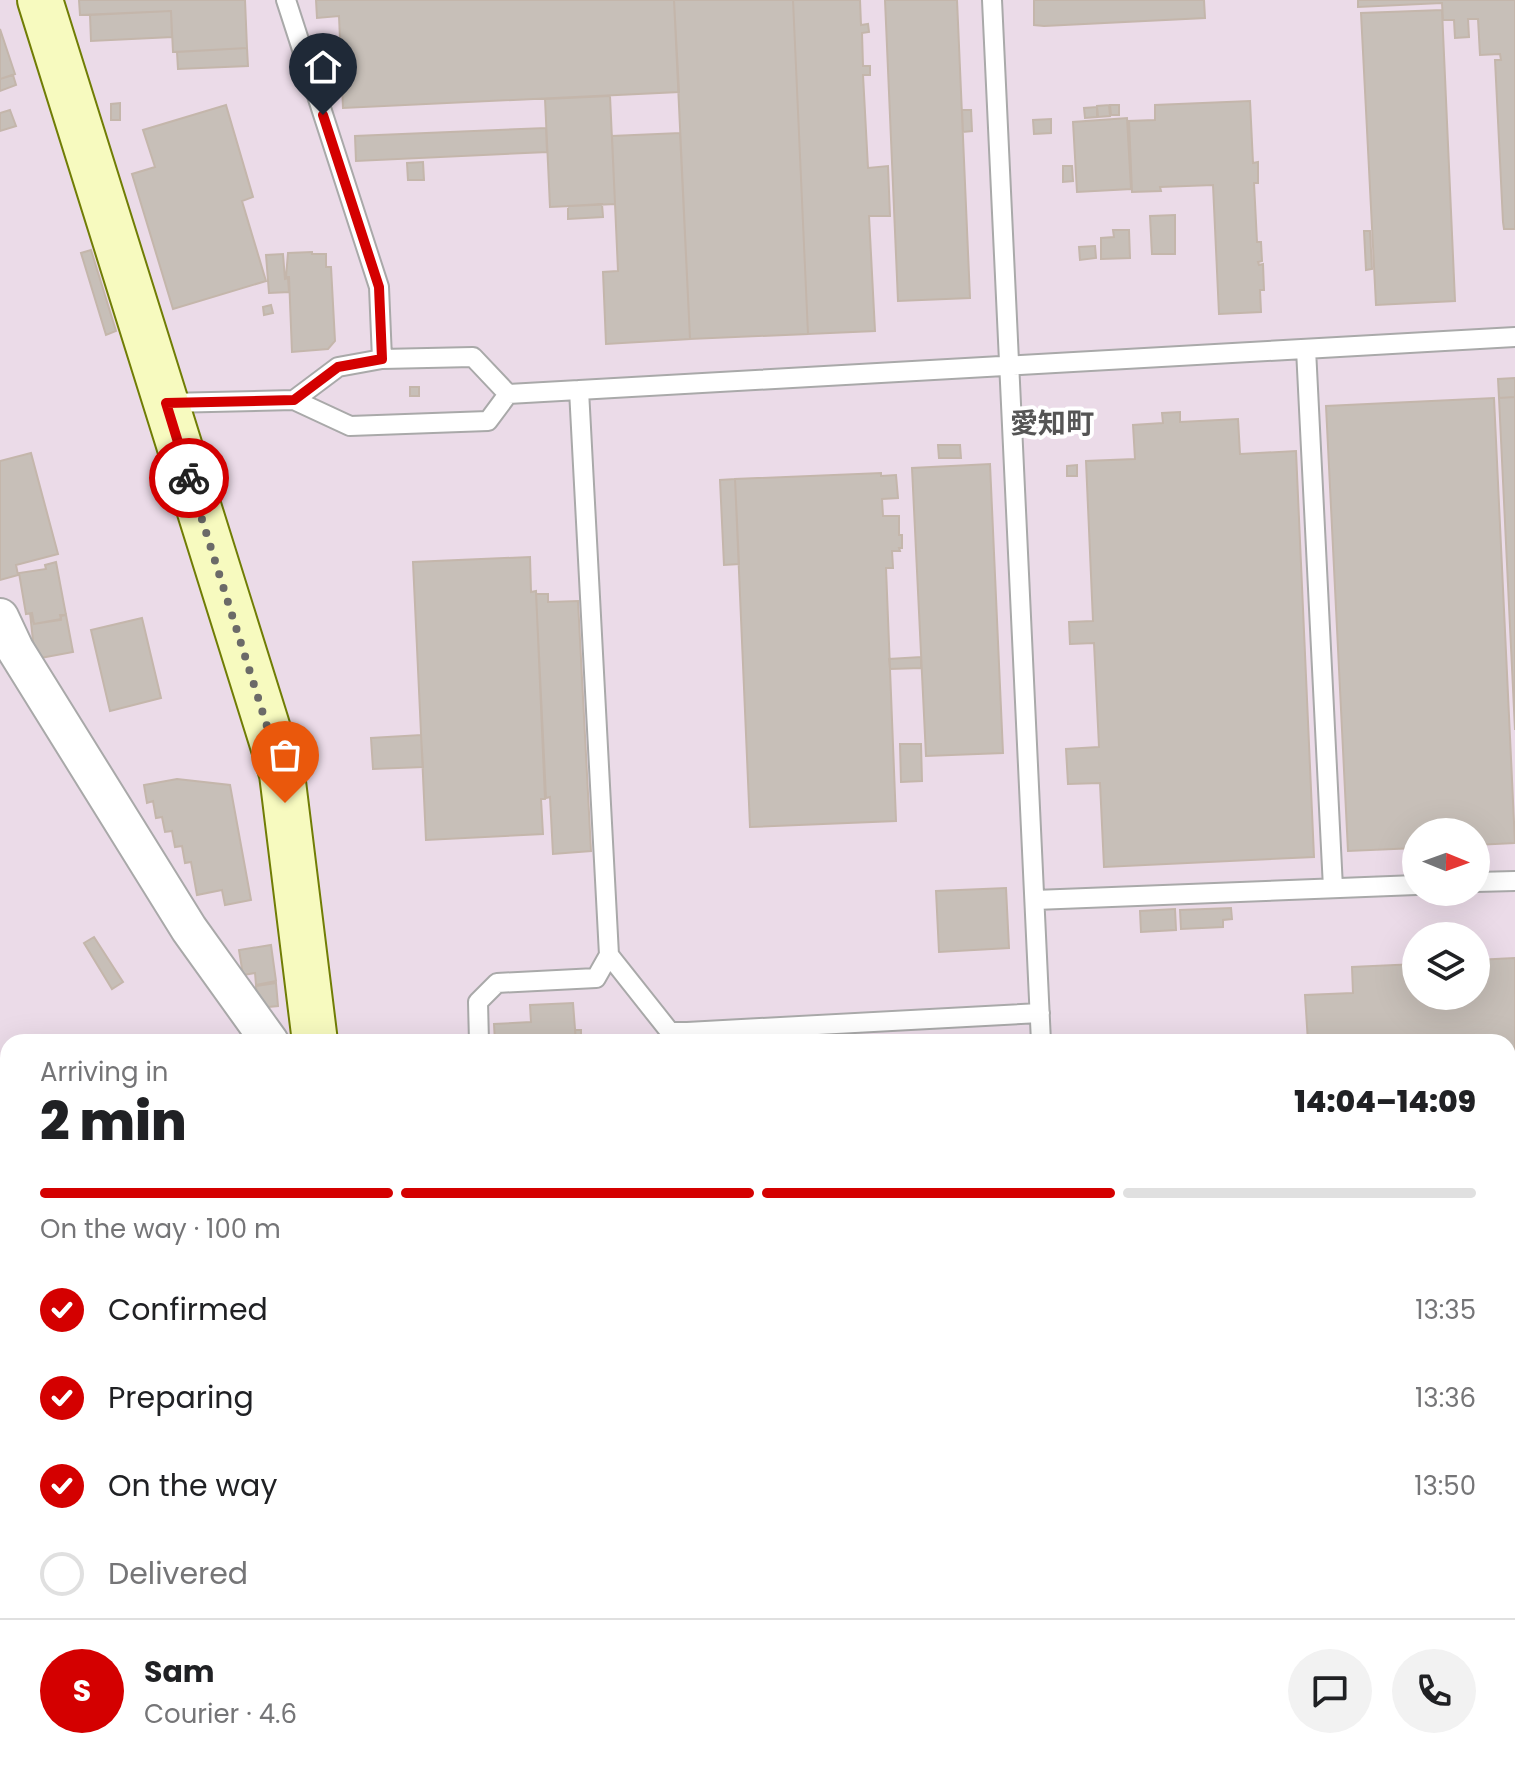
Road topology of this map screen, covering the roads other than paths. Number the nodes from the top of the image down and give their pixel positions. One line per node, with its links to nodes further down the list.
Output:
1 (40, 0): 11 (main road)
2 (286, 0): 6 (lane)
3 (992, 0): 7 (lane)
4 (1515, 337): 5 (lane)
5 (1306, 349): 7 (lane); 16 (lane)
6 (382, 359): 9 (lane); 10 (lane)
7 (1009, 366): 8 (lane); 17 (lane)
8 (579, 390): 9 (lane); 18 (lane)
9 (508, 394): 10 (lane)
10 (294, 400): 11 (lane)
11 (166, 403): 21 (main road)
12 (0, 617): 20 (street)
13 (1515, 881): 14 (lane)
14 (1490, 882)
15 (1402, 886): 16 (lane)
16 (1333, 888): 17 (lane)
17 (1035, 900): 19 (lane)
18 (609, 955): 22 (lane); 23 (lane)
19 (1040, 1013): 24 (lane); 25 (lane)
20 (264, 1034)
21 (314, 1034)
22 (479, 1034)
23 (677, 1034)
24 (731, 1034)
25 (1041, 1034)

